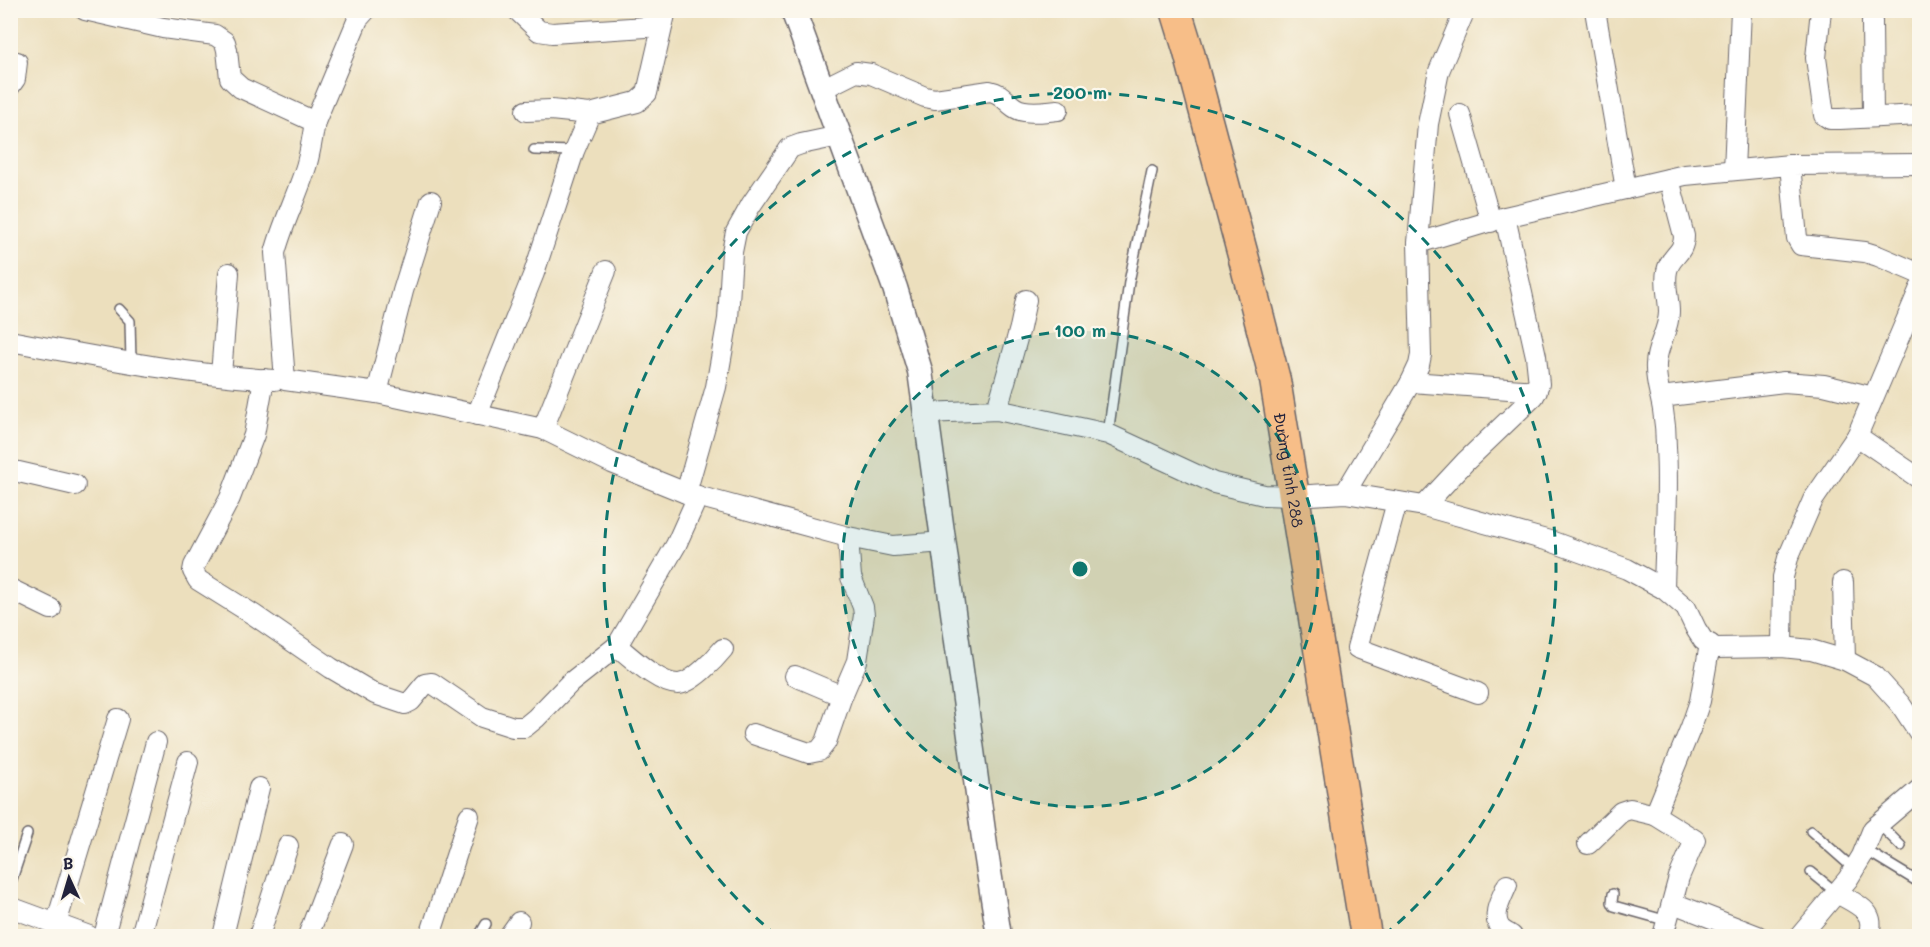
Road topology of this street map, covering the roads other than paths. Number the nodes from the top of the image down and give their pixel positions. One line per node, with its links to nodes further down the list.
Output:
1 (86, 10): 21 (street)
2 (366, 10): 21 (street)
3 (517, 10): 10 (street)
4 (793, 10): 14 (street)
5 (1176, 10): 61 (main road, Đường tỉnh 288)
6 (1465, 10): 33 (street)
7 (1595, 10): 30 (street)
8 (1741, 10): 27 (street)
9 (1821, 10): 20 (street)
10 (664, 18): 17 (street)
11 (1872, 21): 20 (street)
12 (17, 62): 13 (street)
13 (10, 86)
14 (822, 89): 15 (street); 22 (street)
15 (1058, 110)
16 (526, 111): 17 (street)
17 (590, 114): 24 (street)
18 (1460, 114): 32 (street)
19 (1920, 115): 20 (street)
20 (1873, 116)
21 (315, 122): 44 (street)
22 (839, 136): 51 (street); 60 (street)
23 (534, 150): 24 (lane)
24 (574, 152): 52 (street)
25 (1920, 164): 26 (street)
26 (1790, 165): 27 (street); 36 (street)
27 (1734, 170): 29 (street)
28 (1152, 171): 54 (lane)
29 (1669, 179): 30 (street); 48 (street)
30 (1626, 189): 32 (street)
31 (431, 201): 47 (street)
32 (1498, 220): 33 (street); 46 (street)
33 (1418, 243): 45 (street)
34 (606, 270): 53 (street)
35 (229, 273): 42 (street)
36 (1920, 274)
37 (1920, 288): 49 (street)
38 (1026, 300): 50 (street)
39 (119, 309): 41 (lane)
40 (10, 341): 41 (street)
41 (131, 362): 42 (street)
42 (220, 375): 43 (street)
43 (264, 379): 44 (street); 71 (street)
44 (285, 380): 47 (street)
45 (1411, 382): 46 (street); 59 (street)
46 (1537, 391): 63 (street)
47 (377, 393): 52 (street)
48 (1661, 397): 49 (street); 68 (street)
49 (1873, 397): 55 (street)
50 (997, 410): 51 (street); 54 (street)
51 (926, 413): 65 (street)
52 (477, 415): 53 (street)
53 (543, 429): 60 (street)
54 (1108, 434): 61 (street)
55 (1857, 436): 57 (street); 72 (street)
56 (10, 470): 58 (street)
57 (1920, 479)
58 (75, 485)
59 (1344, 493): 61 (street); 62 (street)
60 (692, 494): 64 (street); 71 (street)
61 (1293, 496): 115 (main road, Đường tỉnh 288)
62 (1397, 502): 63 (street); 76 (street)
63 (1424, 506): 68 (street)
64 (848, 537): 65 (street); 77 (street)
65 (944, 542): 114 (street)
66 (1843, 582): 74 (street)
67 (10, 589): 69 (street)
68 (1664, 589): 70 (street)
69 (51, 609)
70 (1710, 644): 72 (street); 85 (street)
71 (617, 646): 73 (street)
72 (1782, 647): 74 (street)
73 (723, 649)
74 (1845, 660): 80 (street)
75 (795, 676): 77 (street)
76 (1478, 693)
77 (842, 696): 79 (street)
78 (118, 719): 104 (street)
79 (753, 734)
80 (1920, 734)
81 (156, 742): 107 (street)
82 (188, 762): 108 (street)
83 (259, 788): 109 (street)
84 (1920, 789): 87 (street)
85 (1654, 815): 91 (street); 103 (street)
86 (469, 816): 112 (street)
87 (1879, 824): 93 (lane); 94 (street)
88 (1811, 831): 95 (lane)
89 (27, 834): 98 (lane)
90 (343, 844): 111 (street)
91 (1588, 844)
92 (288, 846): 110 (street)
93 (1900, 846)
94 (1864, 849): 95 (street); 97 (lane)
95 (1855, 869): 100 (street)
96 (1811, 872): 100 (lane)
97 (1920, 883)
98 (10, 885)
99 (1507, 885): 116 (street)
100 (1837, 893): 118 (street); 119 (street)
101 (1613, 894): 103 (lane)
102 (10, 907): 104 (street)
103 (1668, 920): 117 (street)
104 (56, 924): 106 (street)
105 (486, 924): 113 (lane)
106 (89, 936)
107 (104, 936)
108 (141, 936)
109 (223, 936)
110 (259, 936)
111 (308, 936)
112 (430, 936)
113 (479, 936)
114 (999, 936)
115 (1366, 936)
116 (1512, 936)
117 (1758, 936)
118 (1800, 936)
119 (1868, 936)

